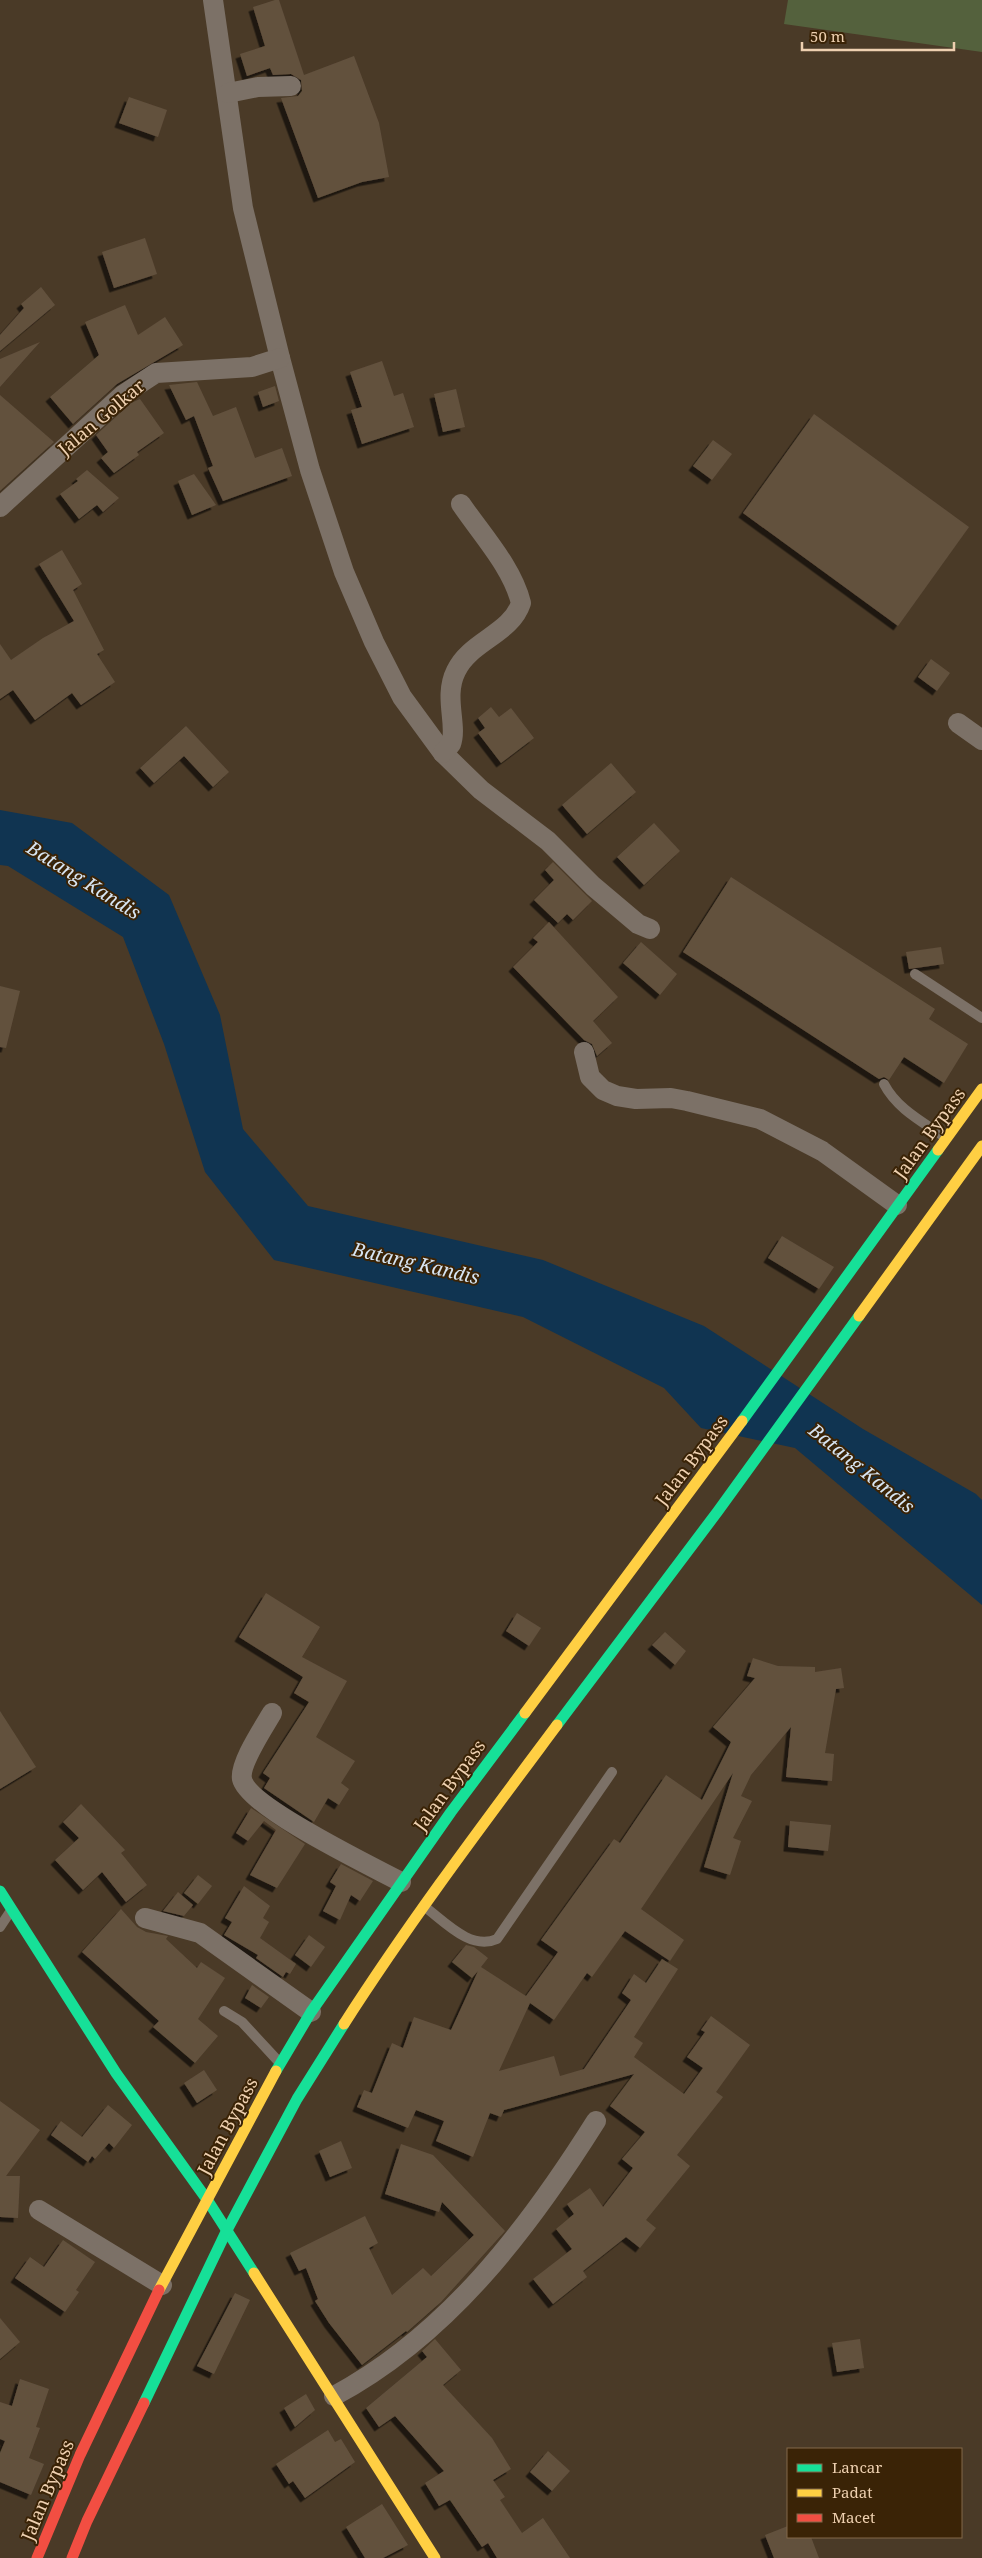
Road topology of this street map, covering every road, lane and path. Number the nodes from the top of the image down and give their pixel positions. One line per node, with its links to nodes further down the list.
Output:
1 (213, 0): 3 (street)
2 (291, 86): 3 (street)
3 (228, 93): 4 (street)
4 (280, 358): 6 (street, Jalan Golkar); 9 (street)
5 (461, 504): 9 (street)
6 (0, 507)
7 (958, 722): 8 (street)
8 (982, 740)
9 (444, 753): 10 (street)
10 (650, 929)
11 (915, 974): 12 (lane)
12 (982, 1018)
13 (584, 1052): 18 (street)
14 (884, 1084): 16 (lane)
15 (982, 1089): 16 (main road, Jalan Bypass)
16 (947, 1138): 18 (main road, Jalan Bypass)
17 (982, 1146): 22 (main road)
18 (898, 1205): 21 (main road, Jalan Bypass)
19 (272, 1713): 23 (street)
20 (612, 1772): 25 (lane)
21 (451, 1812): 22 (main road); 23 (main road, Jalan Bypass)
22 (470, 1827): 25 (main road)
23 (400, 1882): 30 (main road, Jalan Bypass)
24 (0, 1891): 26 (main road)
25 (424, 1906): 35 (main road)
26 (12, 1910): 28 (lane); 33 (main road)
27 (145, 1918): 30 (street)
28 (0, 1927)
29 (224, 2011): 31 (lane)
30 (310, 2012): 31 (main road, Jalan Bypass)
31 (280, 2062): 33 (main road, Jalan Bypass)
32 (596, 2121): 37 (street)
33 (208, 2201): 35 (main road); 36 (main road, Jalan Bypass)
34 (38, 2210): 36 (street)
35 (226, 2232): 37 (main road); 39 (main road)
36 (162, 2285): 38 (main road, Jalan Bypass)
37 (334, 2396): 40 (main road)
38 (37, 2558)
39 (72, 2558)
40 (435, 2558)

